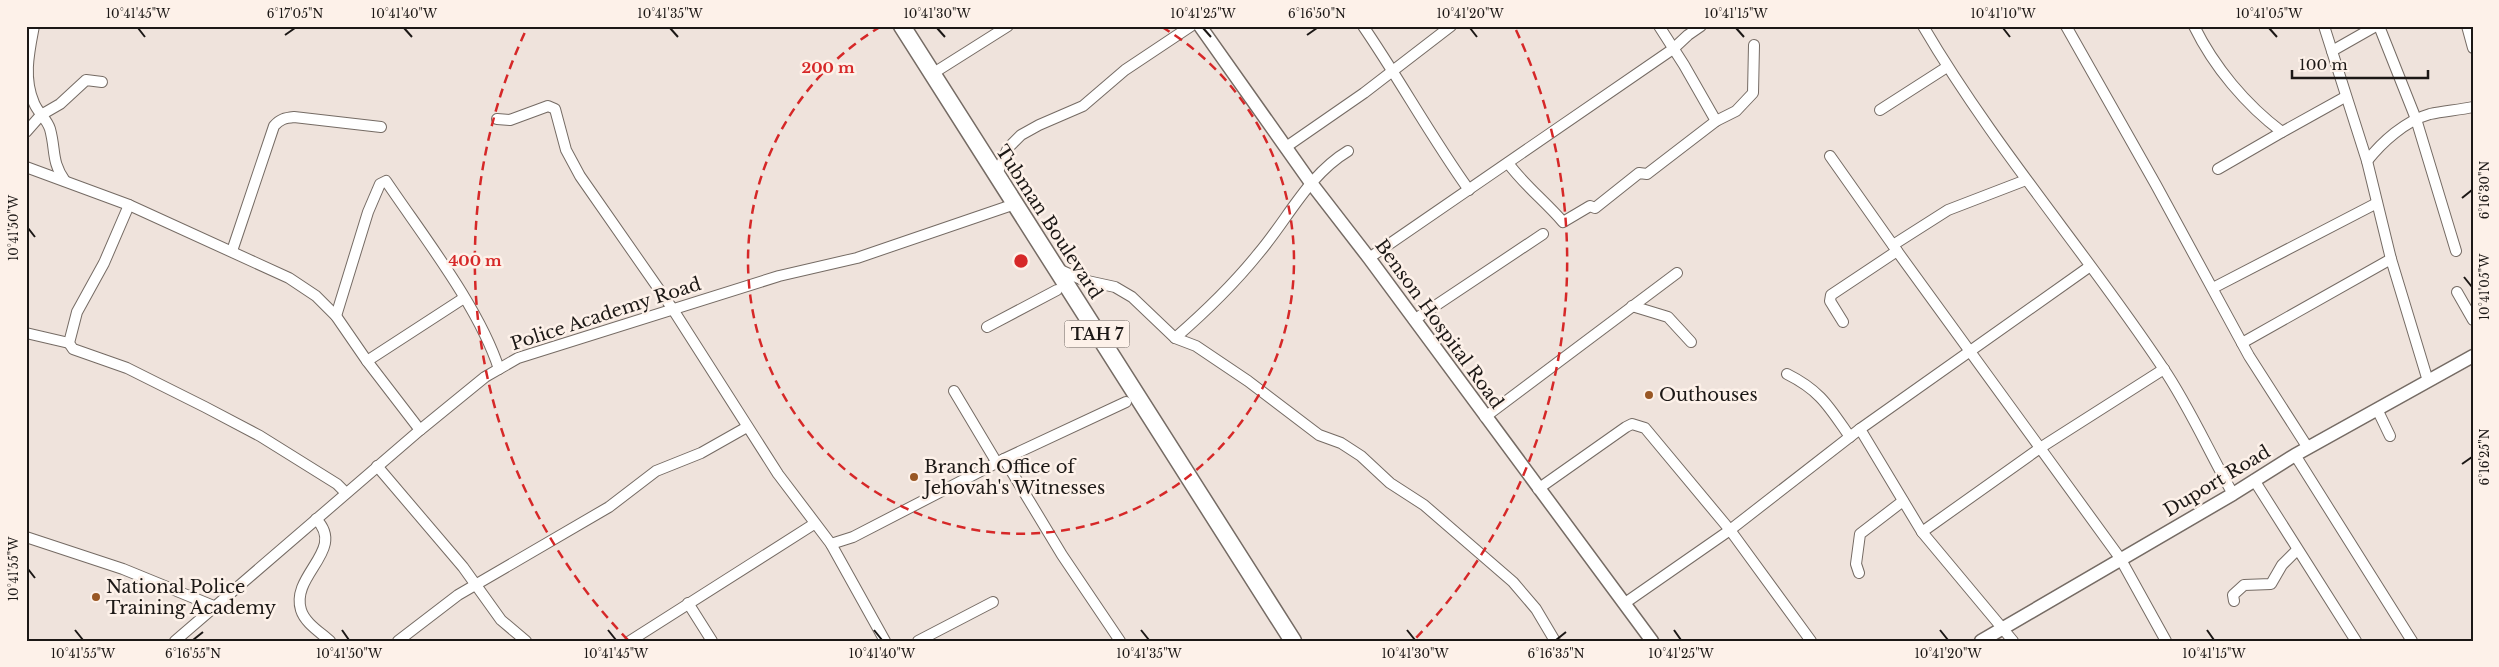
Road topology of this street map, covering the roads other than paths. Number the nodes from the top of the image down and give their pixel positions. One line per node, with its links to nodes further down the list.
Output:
1 (34, 26): 25 (street)
2 (889, 26): 50 (highway, Tubman Boulevard / TAH 7)
3 (902, 26): 23 (highway, Tubman Boulevard / TAH 7)
4 (1008, 26): 23 (street)
5 (1191, 26): 43 (street)
6 (1200, 26): 36 (street, Benson Hospital Road)
7 (1363, 26): 22 (street)
8 (1451, 26): 22 (street)
9 (1659, 26): 19 (street)
10 (1700, 26): 19 (street)
11 (1923, 26): 21 (street)
12 (2066, 26): 60 (street)
13 (2194, 26): 35 (street)
14 (2324, 26): 20 (street)
15 (2378, 26): 20 (street); 31 (street)
16 (2467, 26): 18 (street)
17 (1754, 45): 32 (street)
18 (2473, 48)
19 (1673, 49): 32 (street); 40 (street)
20 (2332, 51): 26 (street)
21 (1947, 67): 28 (street); 44 (street)
22 (1393, 70): 36 (street); 47 (street)
23 (932, 74): 43 (highway, Tubman Boulevard / TAH 7)
24 (102, 82): 29 (street)
25 (28, 90): 29 (street)
26 (2345, 98): 35 (street); 39 (street)
27 (2473, 107): 31 (street)
28 (1880, 110)
29 (41, 115): 34 (street); 45 (street)
30 (497, 119): 65 (street)
31 (2416, 120): 39 (street); 54 (street)
32 (1716, 121): 40 (street)
33 (381, 126): 53 (street)
34 (26, 132)
35 (2282, 132): 42 (street)
36 (1286, 147): 46 (street, Benson Hospital Road)
37 (1348, 151): 46 (street)
38 (1830, 156): 52 (street)
39 (2366, 161): 48 (street)
40 (1508, 163): 47 (street)
41 (26, 167): 45 (street)
42 (2218, 169)
43 (996, 176): 50 (highway, Tubman Boulevard / TAH 7)
44 (2026, 180): 52 (street); 57 (street)
45 (65, 181): 49 (street)
46 (1311, 183): 55 (street, Benson Hospital Road); 72 (street)
47 (1469, 190): 55 (street)
48 (2377, 203): 56 (street); 60 (street)
49 (129, 205): 53 (street); 74 (street)
50 (1009, 206): 58 (highway, Tubman Boulevard / TAH 7); 61 (highway, Tubman Boulevard / TAH 7); 65 (street, Police Academy Road)
51 (1543, 234): 67 (street)
52 (1895, 248): 69 (street); 76 (street)
53 (232, 251): 66 (street)
54 (2456, 251)
55 (1369, 258): 67 (street, Benson Hospital Road)
56 (2391, 259): 75 (street); 82 (street)
57 (2090, 267): 76 (street); 80 (street)
58 (1056, 268): 72 (street); 128 (highway, Tubman Boulevard / TAH 7)
59 (1677, 273): 64 (street)
60 (2213, 288): 75 (street)
61 (1057, 290): 70 (street); 84 (highway, Tubman Boulevard / TAH 7)
62 (2457, 292): 68 (street)
63 (464, 298): 66 (street); 78 (street); 79 (street)
64 (1632, 306): 73 (street); 86 (street)
65 (672, 308): 79 (street, Police Academy Road); 87 (street)
66 (336, 316): 78 (street)
67 (1414, 320): 86 (street, Benson Hospital Road)
68 (2473, 320)
69 (1843, 322)
70 (987, 328)
71 (26, 333): 74 (street)
72 (1174, 338): 129 (street)
73 (1691, 342)
74 (69, 343): 99 (street)
75 (2242, 343): 93 (street)
76 (1970, 351): 88 (street); 92 (street)
77 (2472, 357): 82 (street, Duport Road)
78 (367, 361): 89 (street)
79 (499, 369): 89 (street, Police Academy Road)
80 (2164, 369): 92 (street); 100 (street)
81 (1787, 374): 91 (street)
82 (2428, 380): 85 (street, Duport Road)
83 (954, 390): 95 (street)
84 (1126, 402): 95 (street); 127 (highway, Tubman Boulevard / TAH 7)
85 (2377, 409): 90 (street); 93 (street, Duport Road)
86 (1485, 417): 98 (street, Benson Hospital Road)
87 (747, 427): 103 (street); 111 (street)
88 (1860, 429): 91 (street); 101 (street)
89 (420, 430): 96 (street, Police Academy Road)
90 (2390, 436)
91 (1850, 437): 104 (street)
92 (2040, 448): 105 (street); 109 (street)
93 (2308, 448): 94 (street, Duport Road)
94 (2295, 455): 97 (street, Duport Road); 136 (street)
95 (1001, 461): 107 (street); 126 (street)
96 (377, 466): 99 (street, Police Academy Road); 111 (street)
97 (2254, 480): 100 (street, Duport Road); 108 (street)
98 (1538, 489): 104 (street); 115 (street, Benson Hospital Road)
99 (346, 493): 102 (street, Police Academy Road)
100 (2233, 494): 109 (street, Duport Road)
101 (1903, 500): 105 (street); 110 (street)
102 (316, 519): 116 (street, Police Academy Road); 118 (street)
103 (814, 524): 107 (street); 114 (street)
104 (1730, 530): 115 (street); 131 (street)
105 (1922, 532): 117 (street)
106 (26, 537): 116 (street)
107 (830, 544): 124 (street)
108 (2297, 550): 112 (street); 135 (street)
109 (2120, 558): 117 (street, Duport Road); 134 (street)
110 (1859, 573)
111 (477, 585): 120 (street); 121 (street)
112 (2234, 601)
113 (993, 602): 125 (street)
114 (688, 603): 122 (street); 123 (street)
115 (1625, 603): 130 (street, Benson Hospital Road)
116 (216, 607): 119 (street, Police Academy Road)
117 (2000, 628): 132 (street, Duport Road); 133 (street)
118 (326, 639)
119 (175, 641)
120 (398, 641)
121 (526, 641)
122 (630, 641)
123 (712, 641)
124 (885, 641)
125 (918, 641)
126 (1120, 641)
127 (1280, 641)
128 (1294, 641)
129 (1555, 641)
130 (1652, 641)
131 (1812, 641)
132 (1981, 641)
133 (2013, 641)
134 (2166, 641)
135 (2356, 641)
136 (2412, 641)

